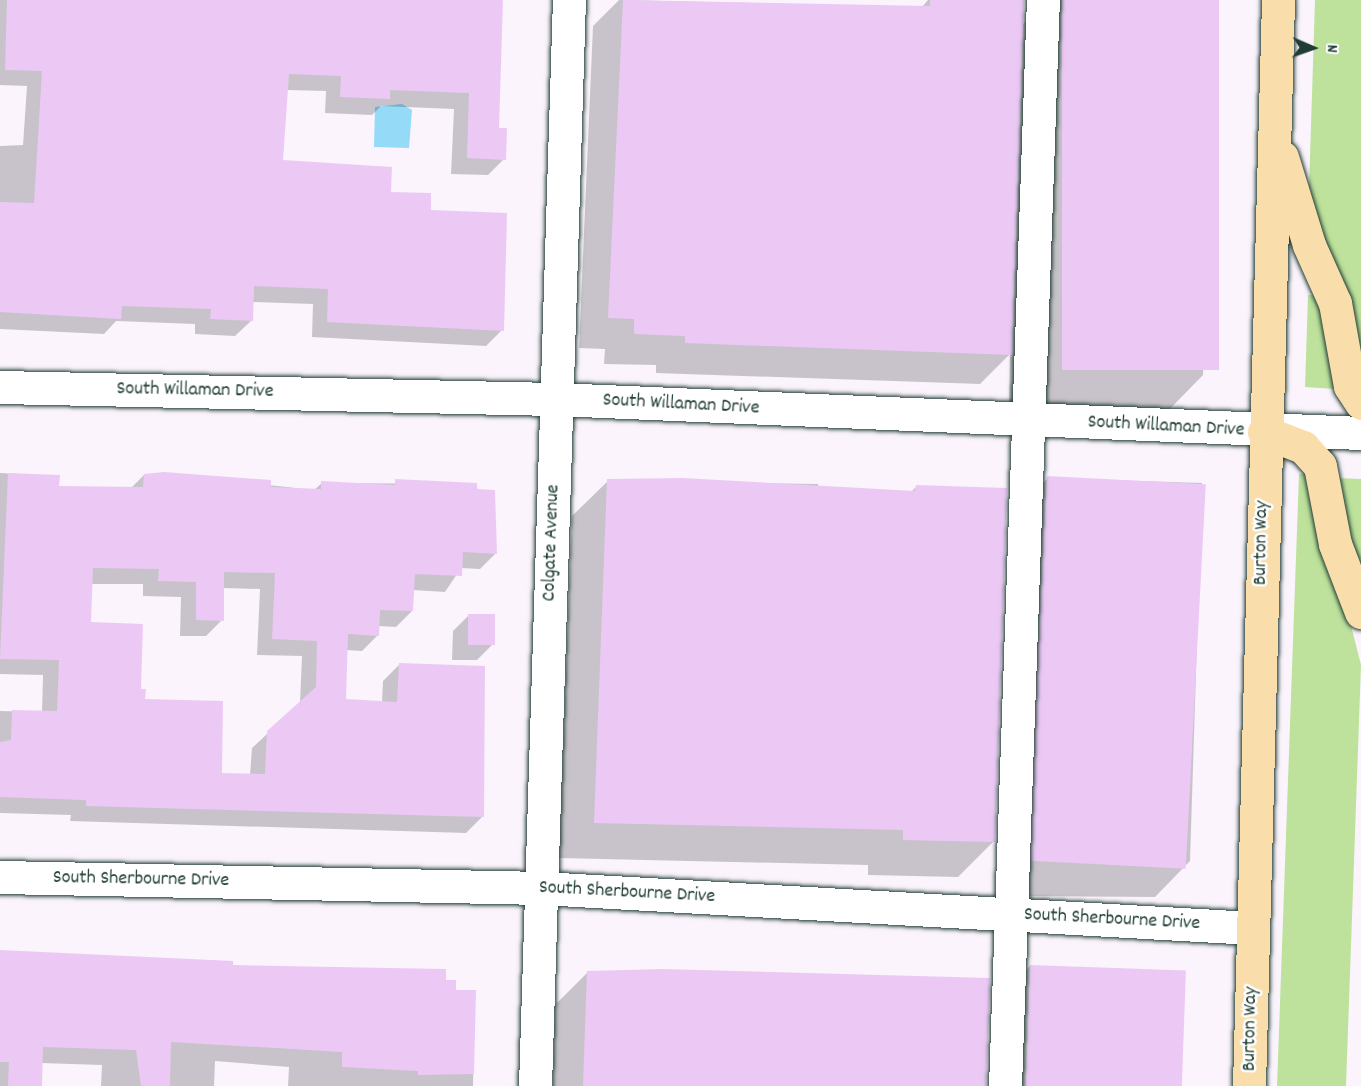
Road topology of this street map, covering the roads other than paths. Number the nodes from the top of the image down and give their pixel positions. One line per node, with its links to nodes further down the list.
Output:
1 (569, 0): 6 (street, Colgate Avenue)
2 (1043, 0): 8 (street)
3 (1278, 0): 4 (main road, Burton Way)
4 (1274, 130): 7 (main road); 9 (main road, Burton Way)
5 (0, 387): 6 (street, South Willaman Drive)
6 (556, 399): 8 (street, South Willaman Drive); 13 (street, Colgate Avenue)
7 (1361, 403)
8 (1028, 421): 9 (street, South Willaman Drive); 14 (street)
9 (1264, 432): 10 (street, South Willaman Drive); 11 (main road); 15 (main road, Burton Way)
10 (1361, 434)
11 (1361, 612)
12 (0, 877): 13 (street, South Sherbourne Drive)
13 (542, 888): 14 (street, South Sherbourne Drive); 16 (street, Colgate Avenue)
14 (1011, 915): 15 (street, South Sherbourne Drive); 17 (street)
15 (1253, 928): 18 (main road, Burton Way)
16 (535, 1086)
17 (1005, 1086)
18 (1249, 1086)

